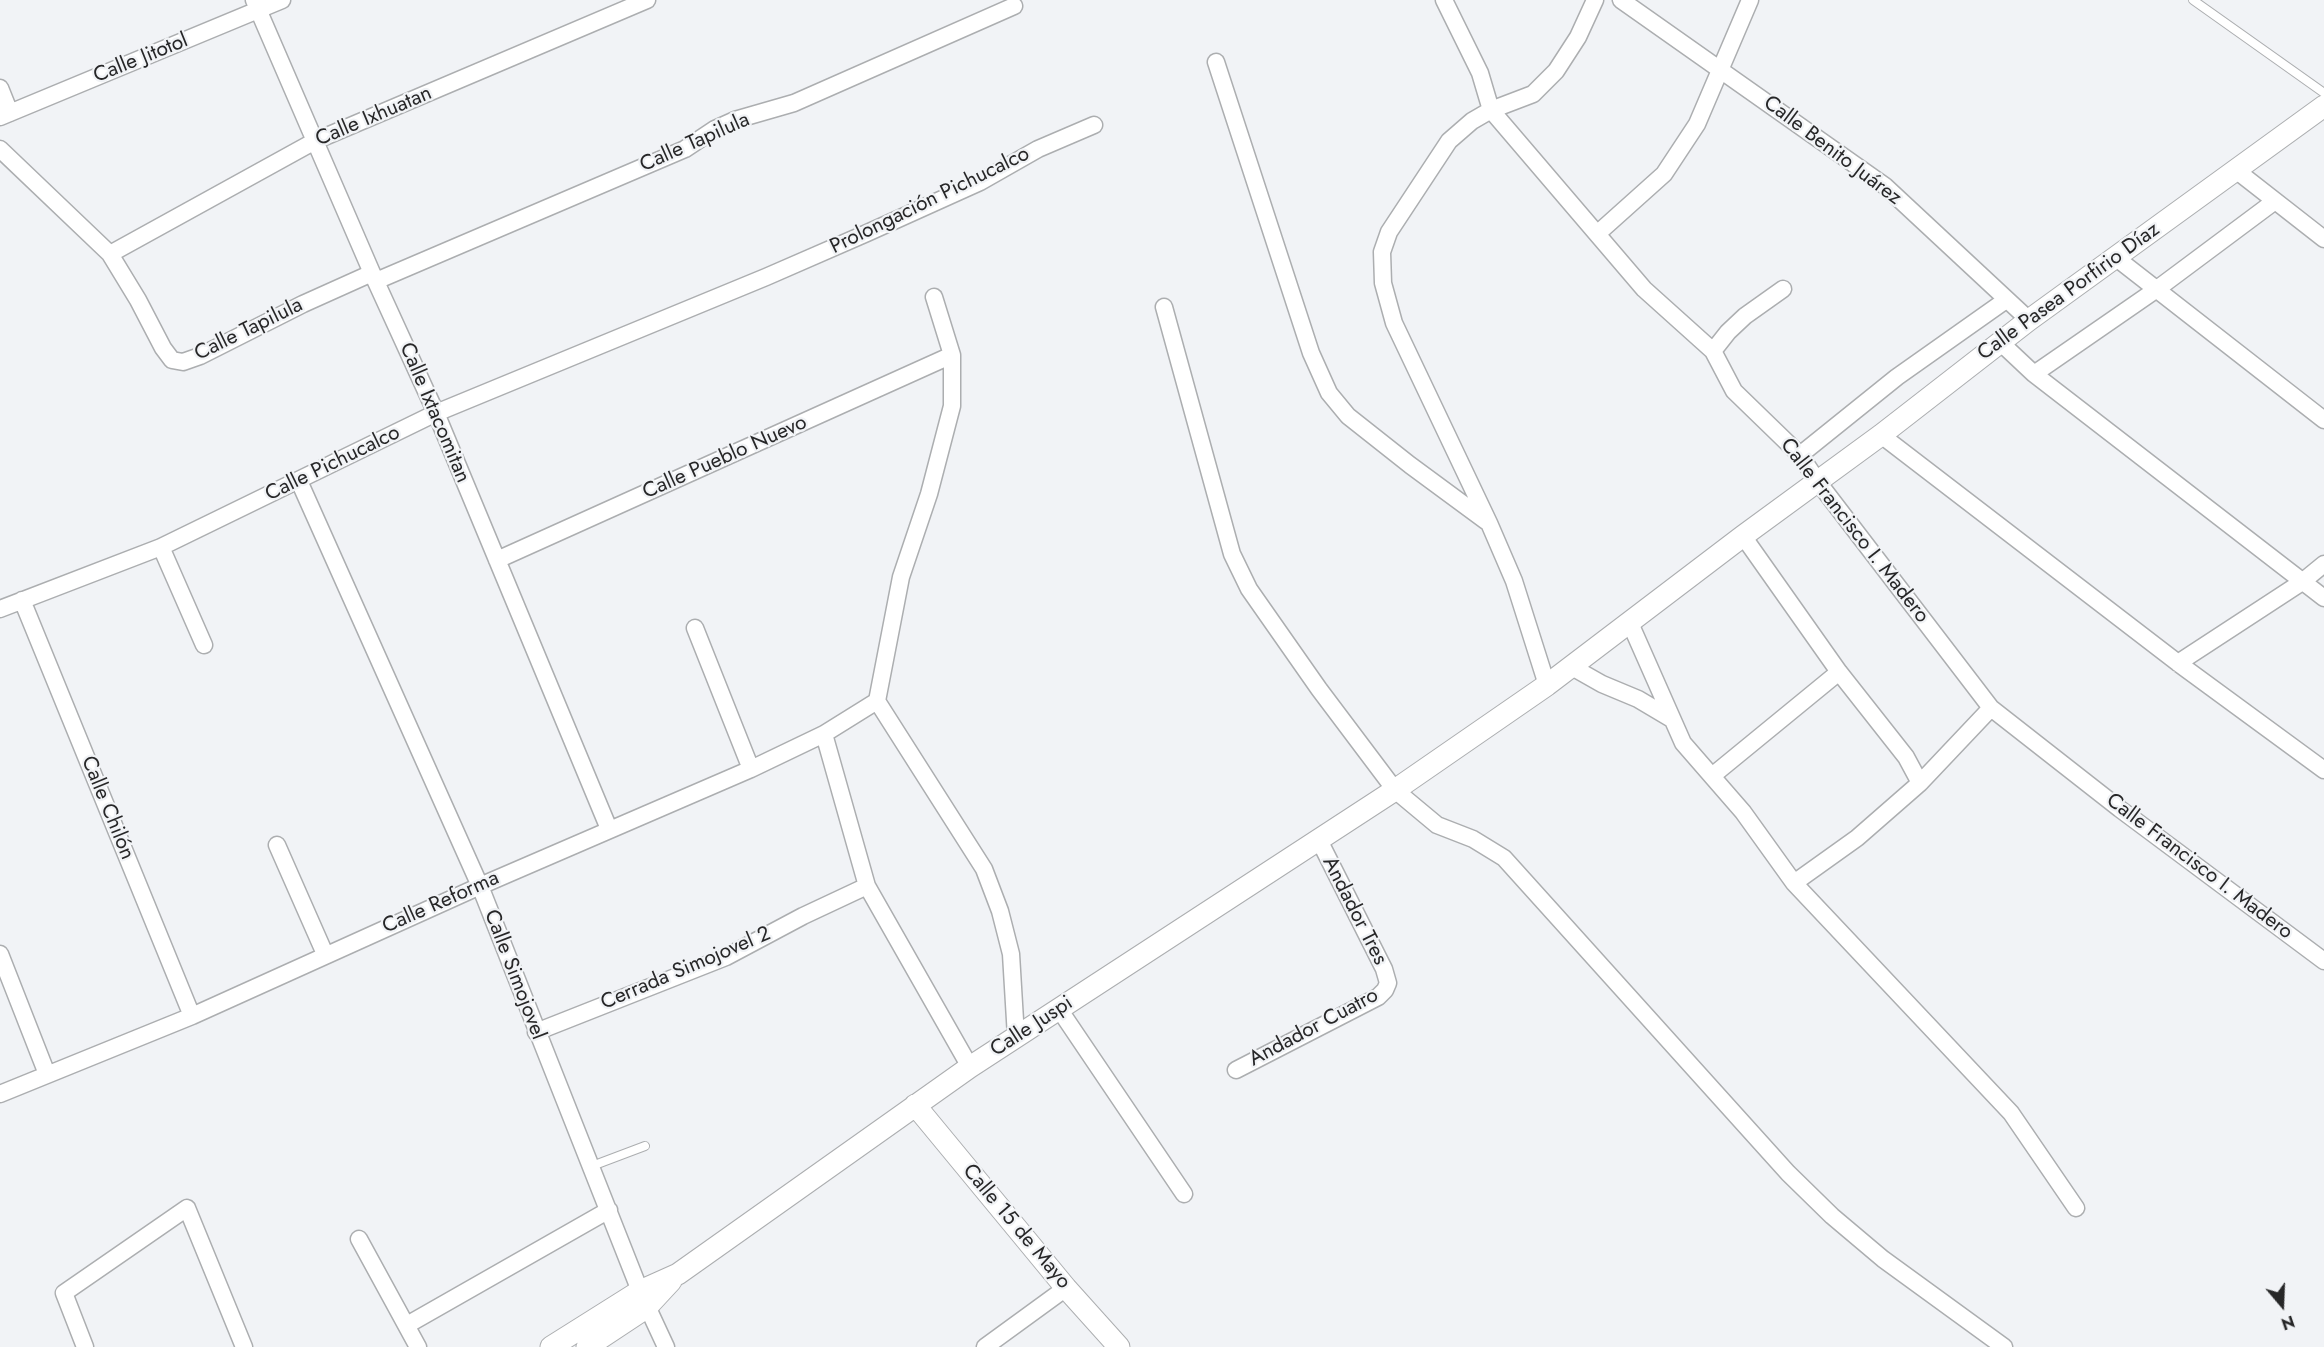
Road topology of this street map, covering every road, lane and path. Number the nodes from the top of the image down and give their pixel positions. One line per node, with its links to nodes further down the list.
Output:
1 (282, 0): 8 (street, Calle Jitotol)
2 (647, 0): 18 (street, Calle Ixhuatan)
3 (1444, 0): 15 (street, Calle Francisco I. Madero)
4 (1594, 0): 15 (street)
5 (1621, 0): 11 (street, Calle Benito Juárez)
6 (1750, 0): 11 (street)
7 (2193, 0): 13 (lane)
8 (257, 5): 16 (street, Calle Jitotol); 18 (street, Calle Ixtacomitan)
9 (1014, 6): 26 (street, Calle Tapilula)
10 (1216, 62): 44 (street)
11 (1720, 69): 22 (street); 31 (street, Calle Benito Juárez)
12 (0, 88): 16 (street)
13 (2324, 93)
14 (2324, 106): 20 (street, Calle Pasea Porfirio Díaz)
15 (1491, 110): 22 (street, Calle Francisco I. Madero); 44 (street)
16 (5, 115)
17 (1094, 125): 27 (street, Prolongación Pichucalco)
18 (315, 141): 24 (street, Calle Ixhuatan); 26 (street, Calle Ixtacomitan)
19 (0, 149): 24 (street)
20 (2237, 171): 21 (street); 25 (street, Calle Pasea Porfirio Díaz)
21 (2275, 201): 23 (street); 29 (street)
22 (1597, 234): 35 (street, Calle Francisco I. Madero)
23 (2324, 239)
24 (110, 254): 26 (street, Calle Tapilula)
25 (2115, 257): 29 (street); 33 (street, Calle Pasea Porfirio Díaz)
26 (374, 277): 38 (street, Calle Ixtacomitan)
27 (766, 277): 38 (street, Calle Pichucalco)
28 (1783, 289): 35 (street)
29 (2157, 289): 37 (street); 39 (street)
30 (934, 297): 36 (street)
31 (2006, 300): 33 (street, Calle Benito Juárez); 41 (street)
32 (1164, 307): 68 (street)
33 (2029, 320): 34 (street, Calle Pasea Porfirio Díaz)
34 (2000, 342): 37 (street); 40 (street, Calle Pasea Porfirio Díaz)
35 (1713, 351): 41 (street, Calle Francisco I. Madero)
36 (952, 355): 47 (street, Calle Pueblo Nuevo); 60 (street)
37 (2034, 375): 49 (street)
38 (436, 413): 42 (street, Calle Pichucalco); 47 (street, Calle Ixtacomitan)
39 (2324, 420)
40 (1881, 435): 43 (street, Calle Pasea Porfirio Díaz); 56 (street)
41 (1800, 455): 43 (street, Calle Francisco I. Madero)
42 (298, 482): 46 (street, Calle Pichucalco); 73 (street, Calle Simojovel)
43 (1818, 482): 45 (street, Calle Pasea Porfirio Díaz); 61 (street, Calle Francisco I. Madero)
44 (1489, 523): 59 (street)
45 (1743, 536): 53 (street, Calle Pasea Porfirio Díaz); 58 (street)
46 (161, 548): 51 (street, Calle Pichucalco); 55 (street)
47 (497, 560): 69 (street, Calle Ixtacomitan)
48 (2324, 564): 49 (street)
49 (2302, 582): 50 (street); 56 (street)
50 (2324, 598)
51 (22, 600): 52 (street, Calle Pichucalco); 80 (street, Calle Chilón)
52 (0, 609)
53 (1630, 623): 57 (street, Calle Juspi); 62 (street)
54 (695, 628): 64 (street)
55 (204, 645)
56 (2178, 663): 65 (street)
57 (1572, 667): 59 (street, Calle Juspi); 62 (street)
58 (1839, 672): 66 (street); 67 (street)
59 (1547, 685): 68 (street, Calle Juspi)
60 (877, 701): 63 (street, Calle Reforma); 82 (street)
61 (1991, 708): 67 (street); 77 (street, Calle Francisco I. Madero)
62 (1670, 718): 66 (street)
63 (824, 734): 64 (street, Calle Reforma); 74 (street)
64 (751, 769): 69 (street, Calle Reforma)
65 (2324, 770)
66 (1712, 776): 72 (street)
67 (1920, 783): 72 (street)
68 (1395, 790): 70 (street, Calle Juspi); 105 (street)
69 (609, 829): 73 (street, Calle Reforma)
70 (1319, 840): 78 (street, Andador Tres); 79 (street, Calle Juspi)
71 (277, 845): 76 (street)
72 (1794, 883): 91 (street)
73 (480, 886): 76 (street, Calle Reforma); 81 (street, Calle Simojovel)
74 (867, 886): 81 (street, Cerrada Simojovel 2); 83 (street)
75 (0, 954): 85 (street)
76 (326, 954): 80 (street, Calle Reforma)
77 (2324, 961)
78 (1388, 983): 84 (street, Andador Cuatro)
79 (1059, 1009): 82 (street, Calle Juspi); 90 (street)
80 (192, 1016): 85 (street, Calle Reforma)
81 (536, 1032): 89 (street, Calle Simojovel)
82 (1016, 1037): 83 (street, Calle Juspi)
83 (970, 1067): 87 (street, Calle Juspi)
84 (1236, 1071)
85 (47, 1074): 86 (street, Calle Reforma)
86 (0, 1094)
87 (915, 1105): 94 (street, Calle 15 de Mayo); 95 (street, Calle Juspi)
88 (645, 1146): 89 (lane)
89 (592, 1166): 92 (street, Calle Simojovel)
90 (1184, 1194)
91 (2076, 1208)
92 (609, 1210): 95 (street, Calle Simojovel); 96 (street)
93 (359, 1239): 96 (street)
94 (1066, 1288): 103 (street); 104 (street, Calle 15 de Mayo)
95 (643, 1299): 100 (street, Calle Juspi); 101 (street, Calle Juspi); 102 (street, Calle Simojovel)
96 (407, 1325): 99 (street)
97 (241, 1346): 98 (street)
98 (85, 1347)
99 (418, 1347)
100 (551, 1347)
101 (587, 1347)
102 (666, 1347)
103 (985, 1347)
104 (1119, 1347)
105 (2004, 1347)

